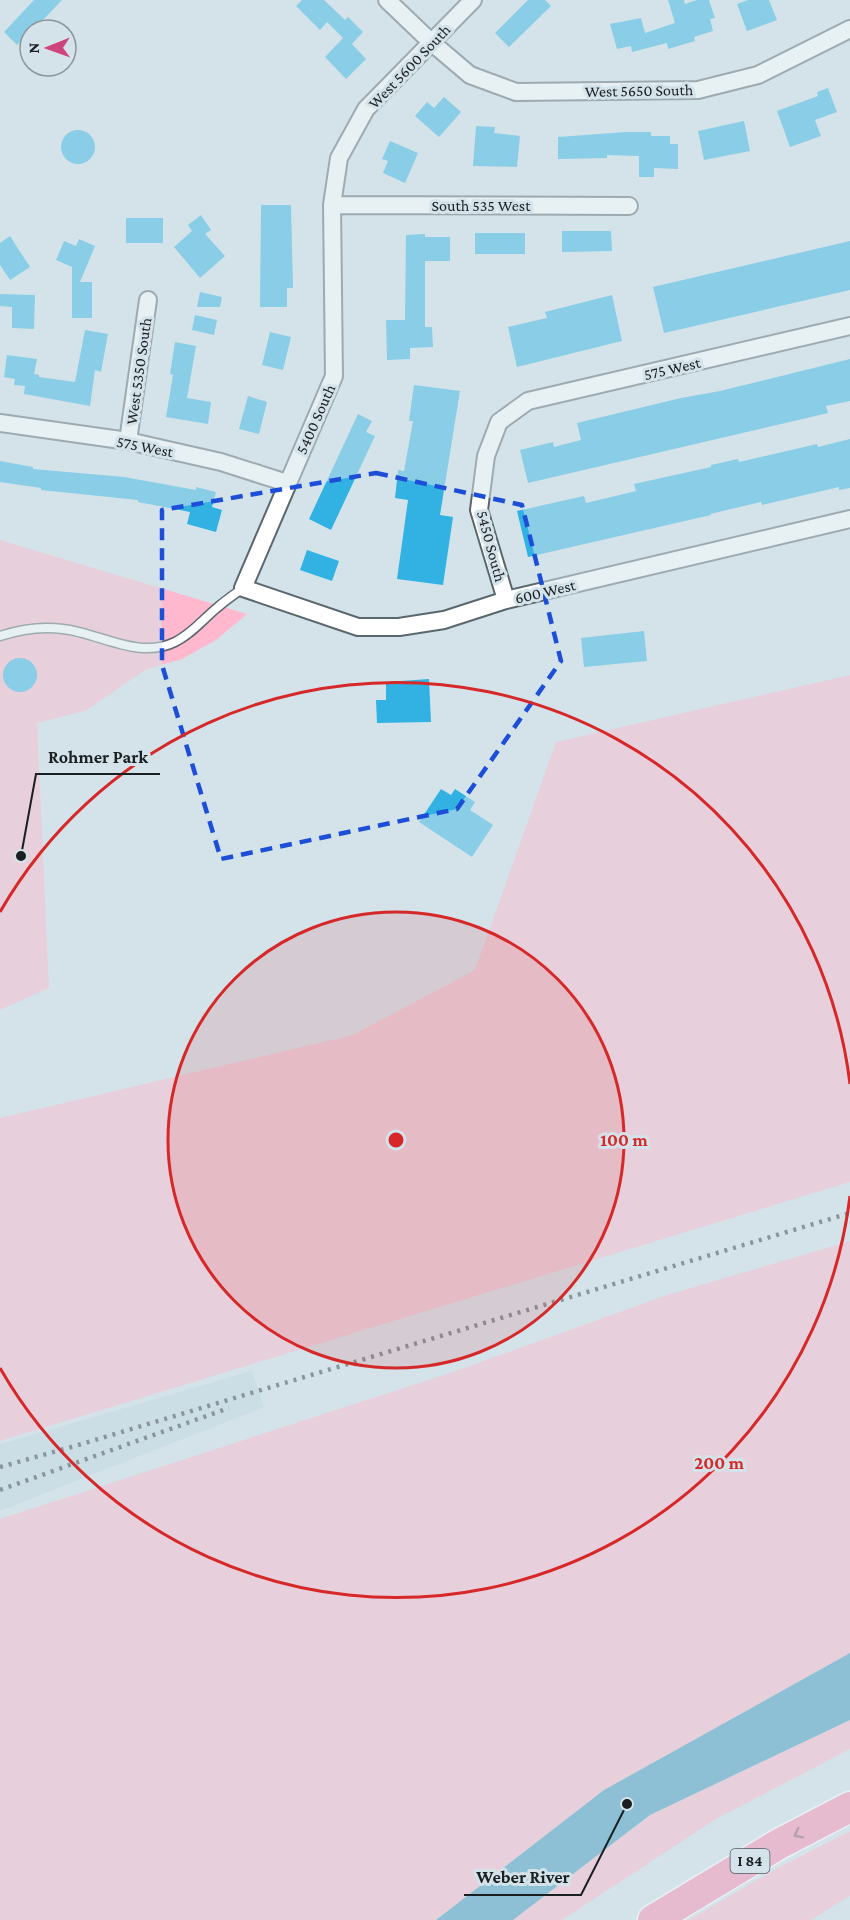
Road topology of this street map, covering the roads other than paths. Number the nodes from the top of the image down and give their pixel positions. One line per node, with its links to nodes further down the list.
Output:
1 (387, 0): 4 (street, West 5650 South)
2 (473, 0): 4 (street, West 5600 South)
3 (850, 29): 4 (street, West 5650 South)
4 (431, 42): 5 (street, West 5600 South)
5 (332, 205): 6 (street, South 535 West); 12 (street, 5400 South)
6 (629, 206)
7 (148, 300): 11 (street, West 5350 South)
8 (850, 326): 9 (street, 575 West)
9 (499, 422): 15 (street, 5450 South)
10 (0, 423): 11 (street, 575 West)
11 (128, 441): 12 (street, 575 West)
12 (287, 483): 14 (street, 5400 South)
13 (850, 519): 15 (street, 600 West)
14 (243, 588): 15 (street, 600 West); 16 (lane)
15 (506, 600)
16 (0, 636)
17 (850, 1807): 18 (highway, I 84, one-way to 18)
18 (653, 1920)

